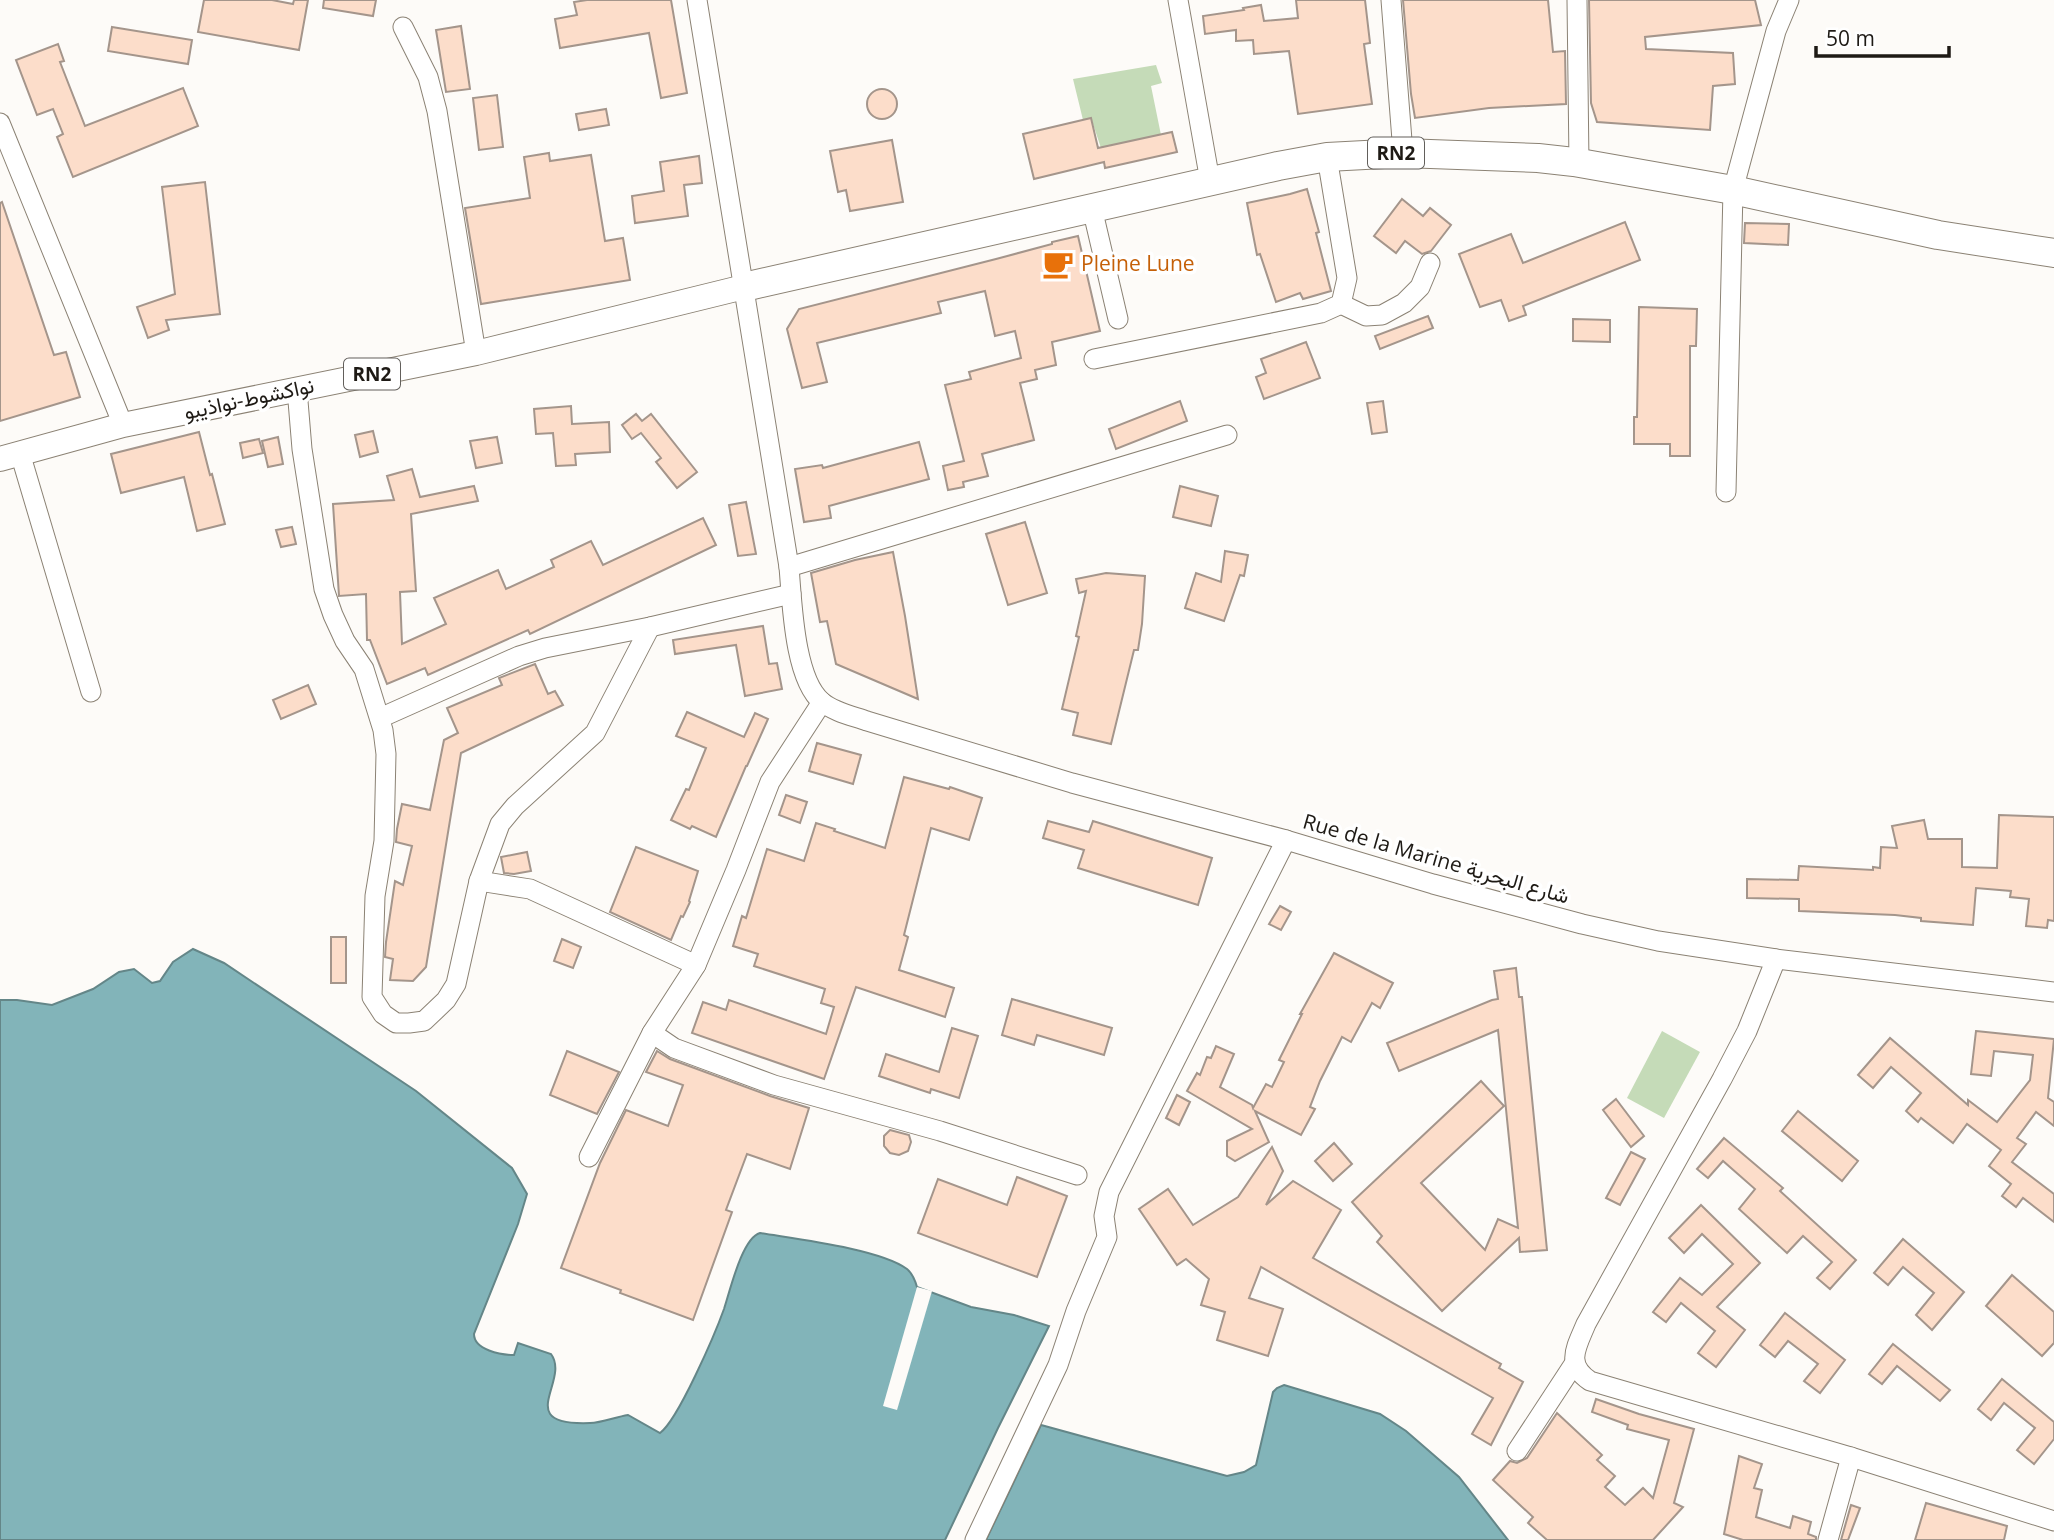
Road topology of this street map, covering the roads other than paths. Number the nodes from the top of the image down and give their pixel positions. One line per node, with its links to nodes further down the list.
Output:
1 (697, 0): 16 (street)
2 (1178, 0): 11 (street)
3 (1391, 0): 8 (street)
4 (1577, 0): 10 (street)
5 (1789, 0): 12 (street)
6 (403, 27): 19 (street)
7 (0, 123): 22 (street)
8 (1403, 153): 9 (highway, RN2); 10 (highway, RN2)
9 (1326, 157): 11 (highway, RN2); 17 (street)
10 (1579, 163): 12 (highway, RN2)
11 (1210, 181): 13 (highway, RN2)
12 (1734, 190): 14 (highway, RN2); 25 (street)
13 (1093, 208): 16 (highway, RN2); 18 (street)
14 (2054, 253)
15 (1430, 263): 17 (street)
16 (744, 287): 19 (main road, نواكشوط-نواذيبو / RN2); 26 (street)
17 (1341, 304): 20 (street)
18 (1118, 319)
19 (476, 353): 21 (main road, نواكشوط-نواذيبو / RN2)
20 (1094, 359)
21 (297, 389): 22 (main road, نواكشوط-نواذيبو / RN2); 31 (street)
22 (122, 425): 24 (main road, نواكشوط-نواذيبو / RN2)
23 (1227, 435): 26 (street)
24 (10, 456): 29 (street)
25 (1726, 492)
26 (789, 567): 27 (street)
27 (792, 594): 28 (street); 30 (street)
28 (650, 627): 31 (street); 33 (street)
29 (91, 692)
30 (821, 702): 32 (street, Rue de la Marine شارع البحرية); 35 (street)
31 (380, 718): 33 (street)
32 (1286, 840): 34 (street, Rue de la Marine شارع البحرية); 44 (street)
33 (479, 881): 35 (street)
34 (1776, 959): 36 (street, Rue de la Marine شارع البحرية); 40 (street)
35 (696, 965): 37 (street)
36 (2054, 992)
37 (652, 1033): 38 (street); 39 (street)
38 (589, 1157)
39 (1077, 1175)
40 (1574, 1364): 41 (street); 42 (street)
41 (1517, 1451)
42 (1851, 1457): 43 (street); 45 (street)
43 (2054, 1521)
44 (975, 1540)
45 (1828, 1540)

